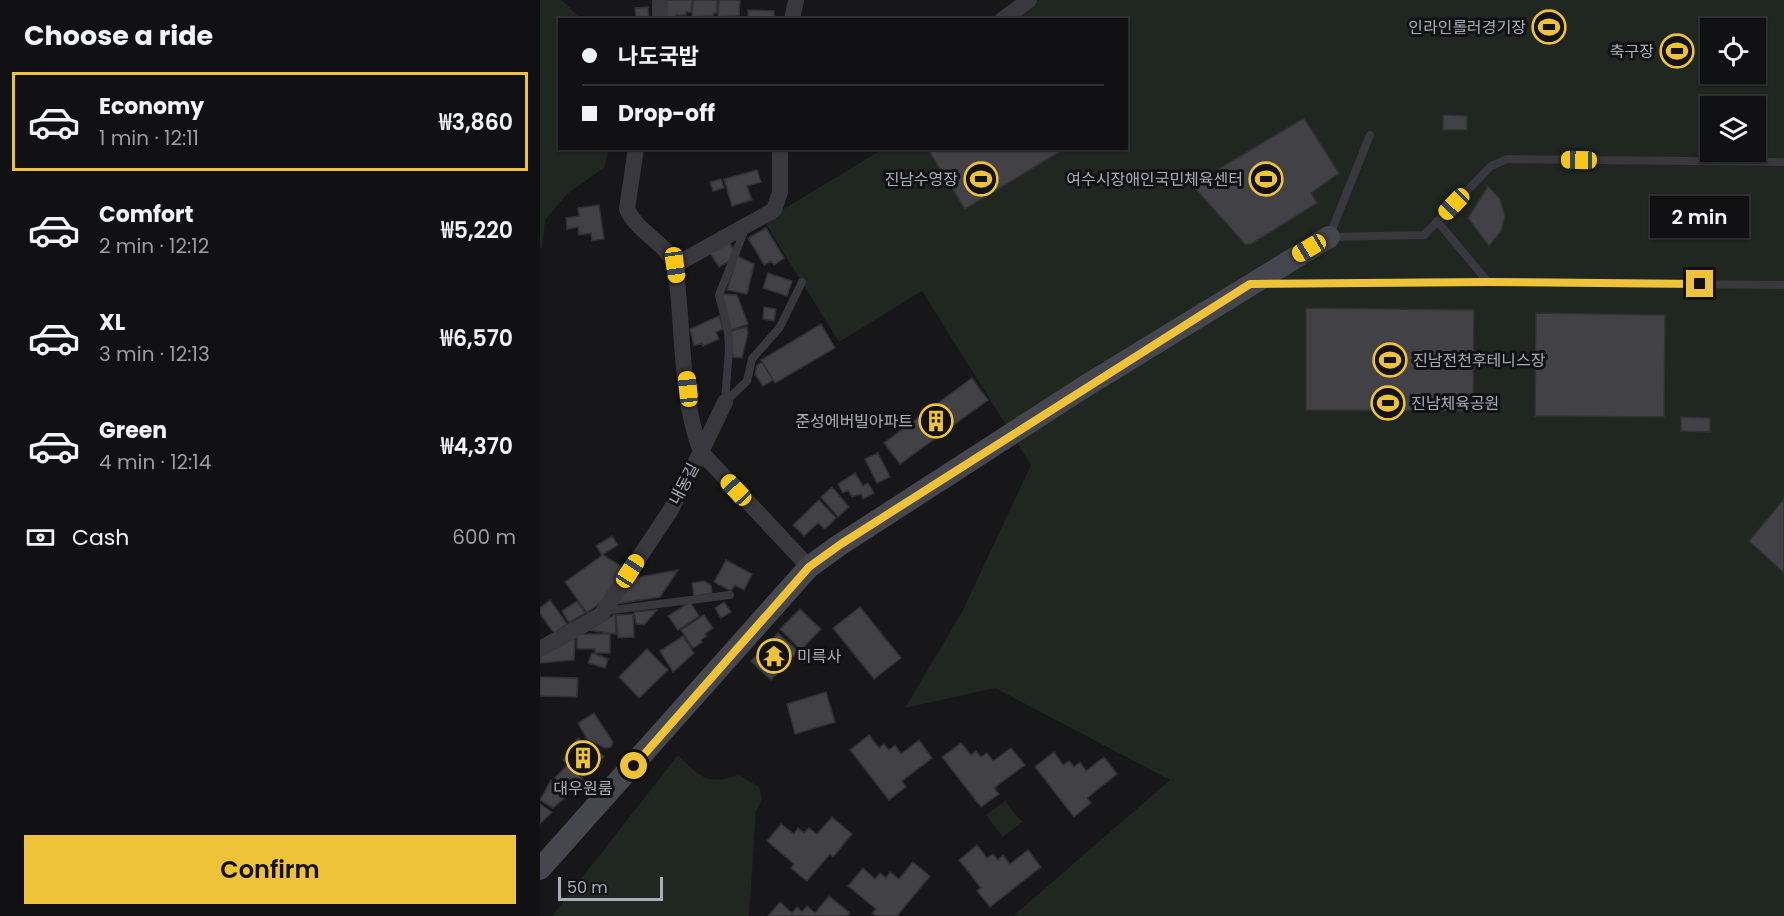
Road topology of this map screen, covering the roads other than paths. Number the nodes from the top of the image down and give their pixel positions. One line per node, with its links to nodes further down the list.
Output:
1 (660, 0): 4 (street)
2 (796, 0): 5 (street)
3 (1029, 0): 6 (street)
4 (660, 18)
5 (792, 18)
6 (1005, 18)
7 (1370, 135): 13 (lane)
8 (636, 150): 14 (street)
9 (780, 150): 12 (street)
10 (1784, 162): 11 (lane)
11 (1437, 221): 13 (lane); 16 (lane)
12 (748, 224): 14 (street); 19 (lane)
13 (1329, 237): 17 (street)
14 (675, 265): 20 (street, 내동길)
15 (802, 282): 19 (lane)
16 (1488, 282): 17 (lane); 18 (lane)
17 (1250, 284): 21 (street)
18 (1784, 285)
19 (725, 402): 20 (street)
20 (701, 452): 21 (street); 23 (street, 내동길)
21 (809, 567): 25 (street)
22 (730, 595): 23 (lane)
23 (604, 611): 24 (street, 내동길)
24 (540, 648)
25 (540, 869)

